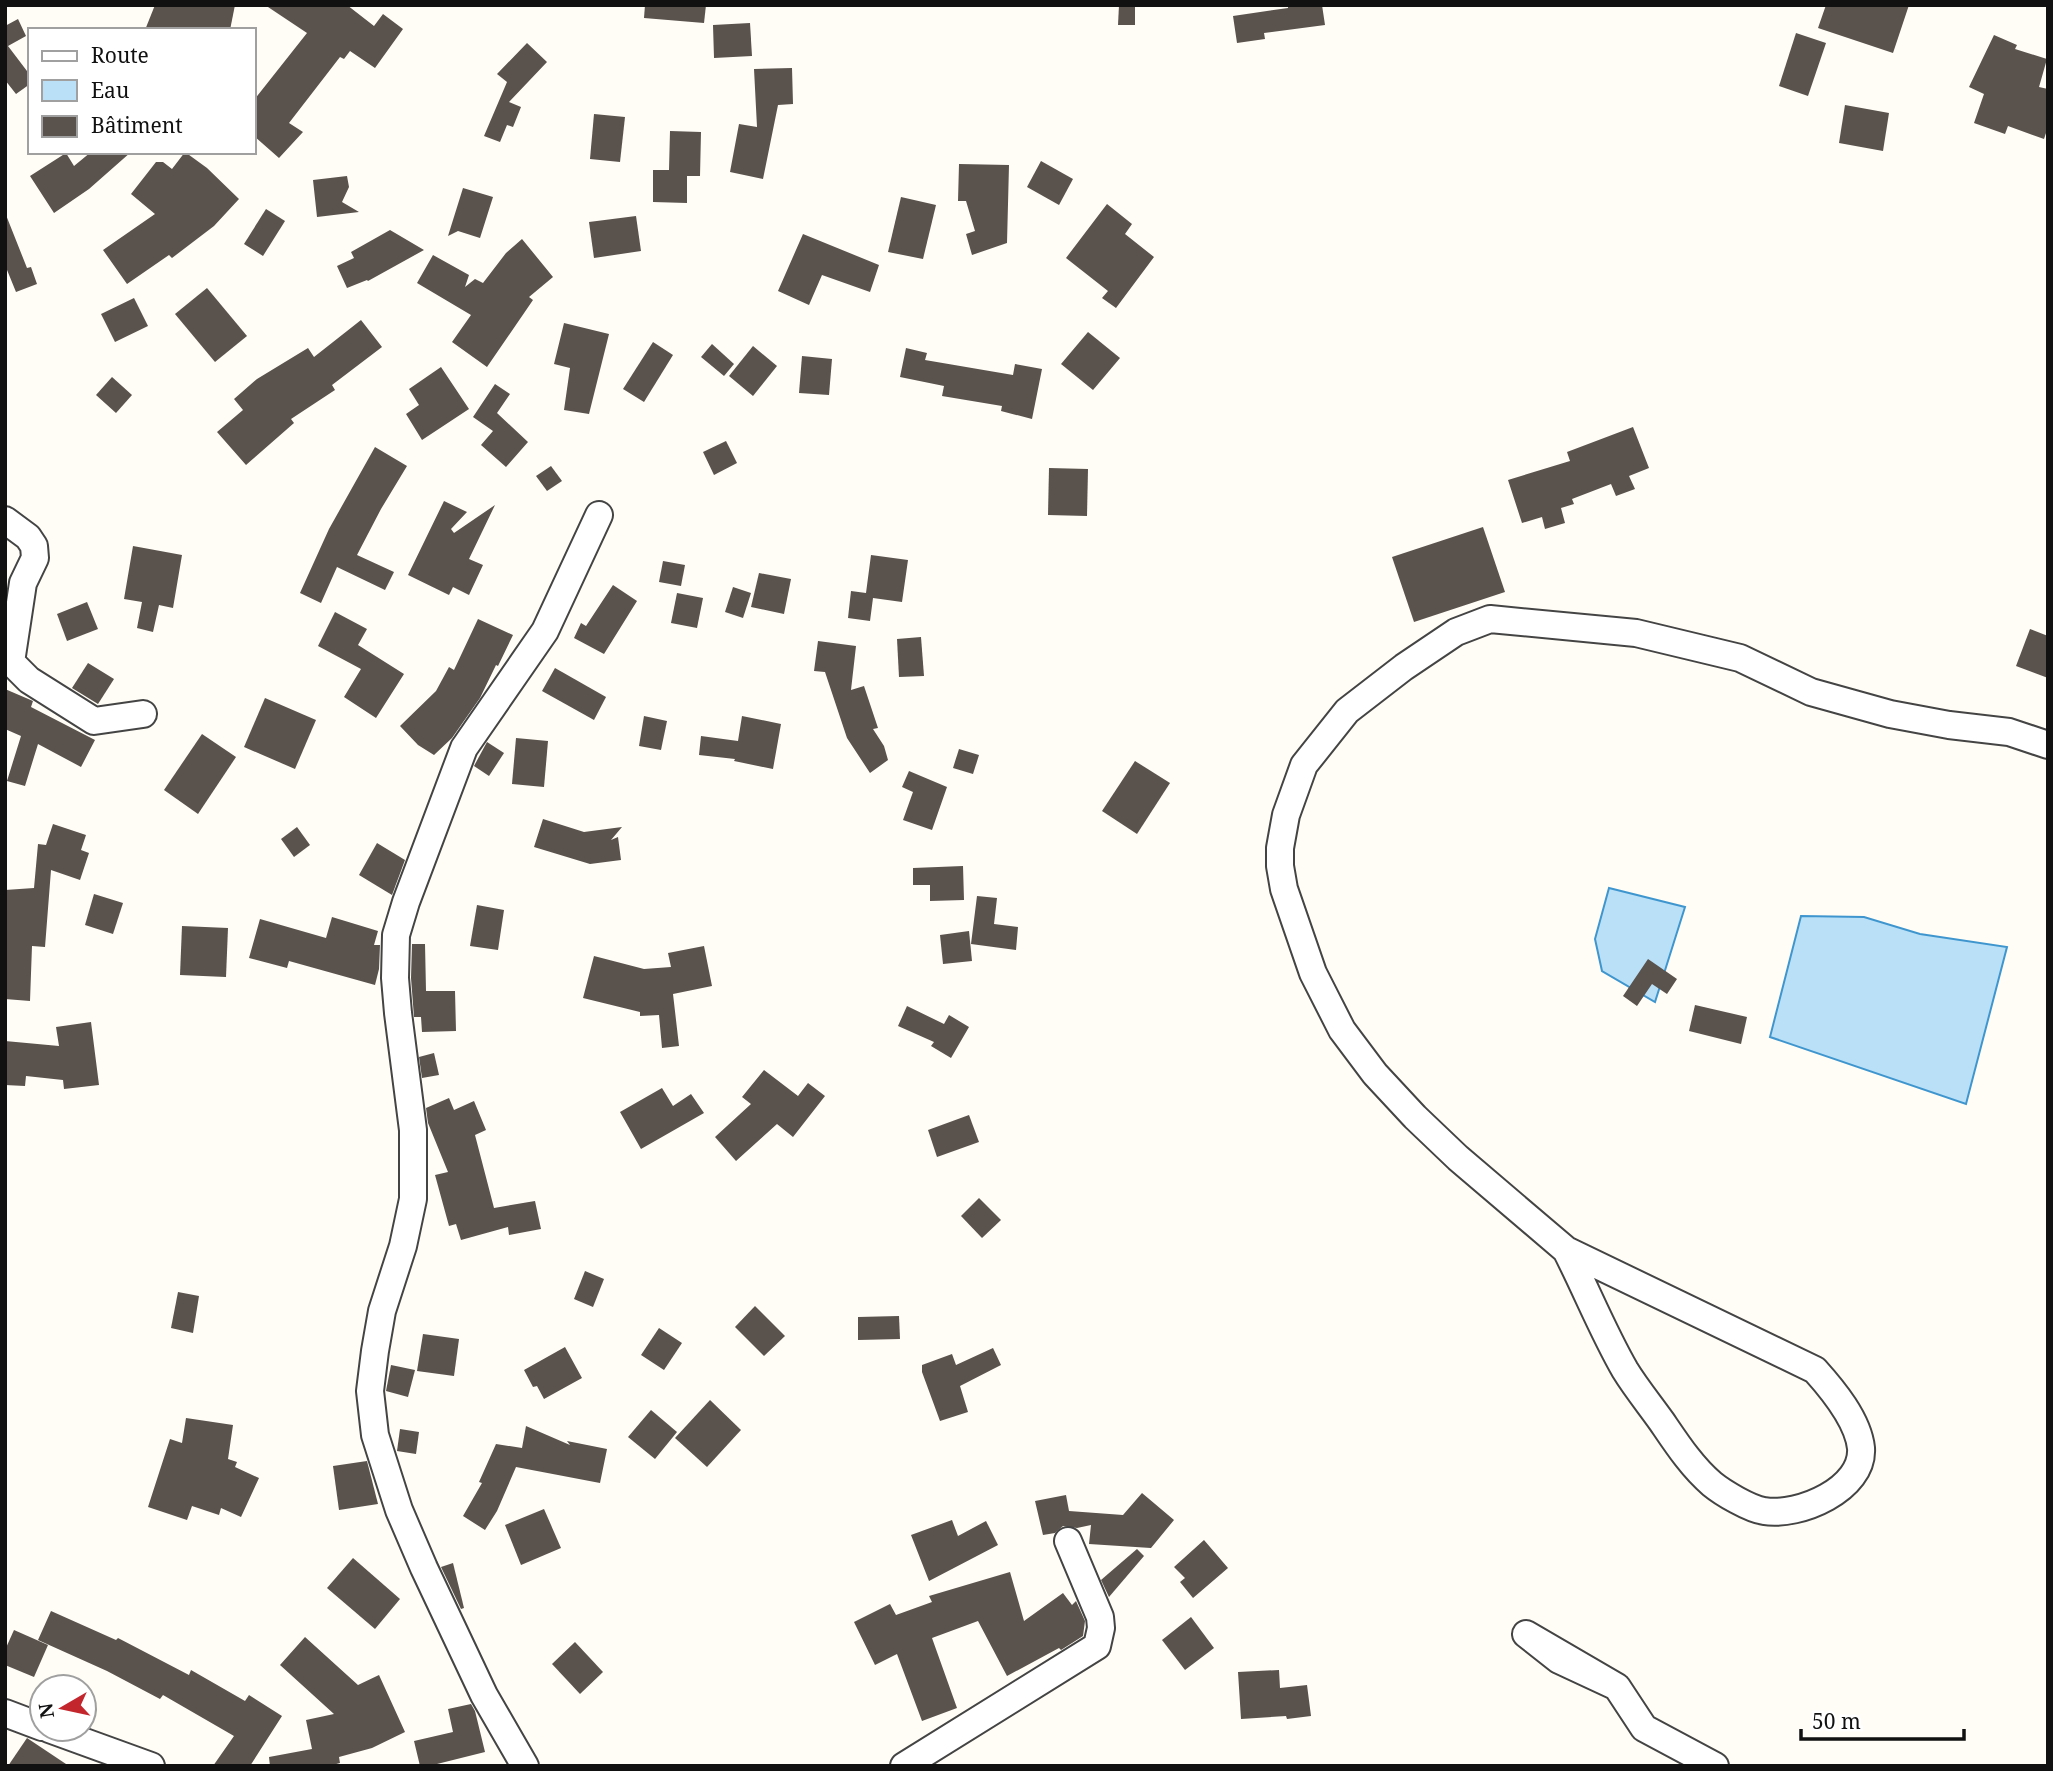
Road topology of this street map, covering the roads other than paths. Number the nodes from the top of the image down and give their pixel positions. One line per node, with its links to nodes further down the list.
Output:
1 (599, 515): 12 (street)
2 (5, 520): 3 (street)
3 (142, 714)
4 (2048, 745): 5 (street)
5 (1566, 1250): 5 (street)
6 (1068, 1541): 13 (street)
7 (1617, 1687): 14 (street)
8 (5, 1713): 9 (street)
9 (28, 1722)
10 (87, 1743): 11 (street)
11 (150, 1766)
12 (526, 1766)
13 (904, 1766)
14 (1715, 1766)

